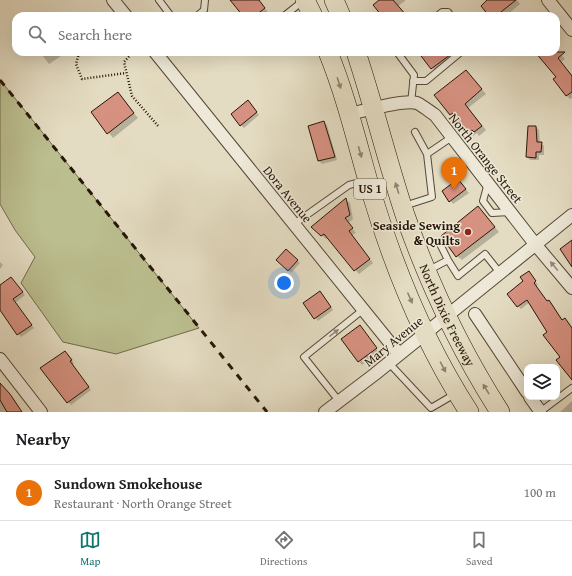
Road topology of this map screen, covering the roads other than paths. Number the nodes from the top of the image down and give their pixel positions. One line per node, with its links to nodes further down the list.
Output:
1 (113, 0): 7 (street)
2 (159, 0): 8 (lane)
3 (205, 0): 9 (lane)
4 (305, 0): 10 (lane); 11 (main road)
5 (334, 0): 12 (main road)
6 (548, 0): 13 (street)
7 (123, 12)
8 (168, 12)
9 (202, 12)
10 (289, 12)
11 (310, 12)
12 (339, 12)
13 (558, 12)
14 (560, 15): 15 (street)
15 (572, 30)
16 (158, 56): 31 (street, Dora Avenue)
17 (329, 56): 24 (main road, North Dixie Freeway / US 1, one-way to 24)
18 (357, 56): 23 (main road, North Dixie Freeway / US 1)
19 (400, 56): 21 (lane)
20 (456, 56): 21 (lane)
21 (413, 81): 22 (lane)
22 (411, 103): 23 (street, North Orange Street); 26 (street, North Orange Street)
23 (374, 108): 24 (street, North Orange Street); 29 (main road, North Dixie Freeway / US 1, one-way to 23)
24 (350, 114): 28 (main road, North Dixie Freeway / US 1, one-way to 28)
25 (415, 132): 27 (lane)
26 (452, 137): 27 (lane); 33 (street, North Orange Street)
27 (427, 154): 29 (lane)
28 (368, 180): 31 (lane); 41 (main road, North Dixie Freeway / US 1, one-way to 41)
29 (403, 207): 35 (main road, North Dixie Freeway / US 1)
30 (572, 215): 33 (street, Mary Avenue)
31 (294, 224): 38 (street, Dora Avenue)
32 (440, 244): 34 (lane)
33 (535, 244): 36 (street, Mary Avenue); 37 (street, North Orange Street, one-way to 33)
34 (448, 260): 35 (lane); 36 (lane)
35 (427, 271): 40 (main road, North Dixie Freeway / US 1)
36 (500, 273): 40 (street, Mary Avenue)
37 (572, 288)
38 (364, 309): 42 (street, Dora Avenue); 49 (lane, one-way to 38)
39 (475, 314): 45 (street)
40 (447, 316): 41 (street, Mary Avenue); 53 (main road, North Dixie Freeway / US 1, one-way to 40)
41 (425, 333): 42 (street, Mary Avenue); 47 (main road, North Dixie Freeway / US 1, one-way to 47)
42 (399, 354): 44 (street, Mary Avenue)
43 (0, 359): 50 (street)
44 (388, 362): 47 (lane); 49 (street, Mary Avenue)
45 (524, 388)
46 (572, 388): 54 (lane)
47 (457, 393): 52 (main road, North Dixie Freeway / US 1)
48 (532, 400): 54 (street)
49 (339, 401): 51 (street, Mary Avenue)
50 (41, 412)
51 (325, 412)
52 (469, 412)
53 (500, 412)
54 (540, 412)

